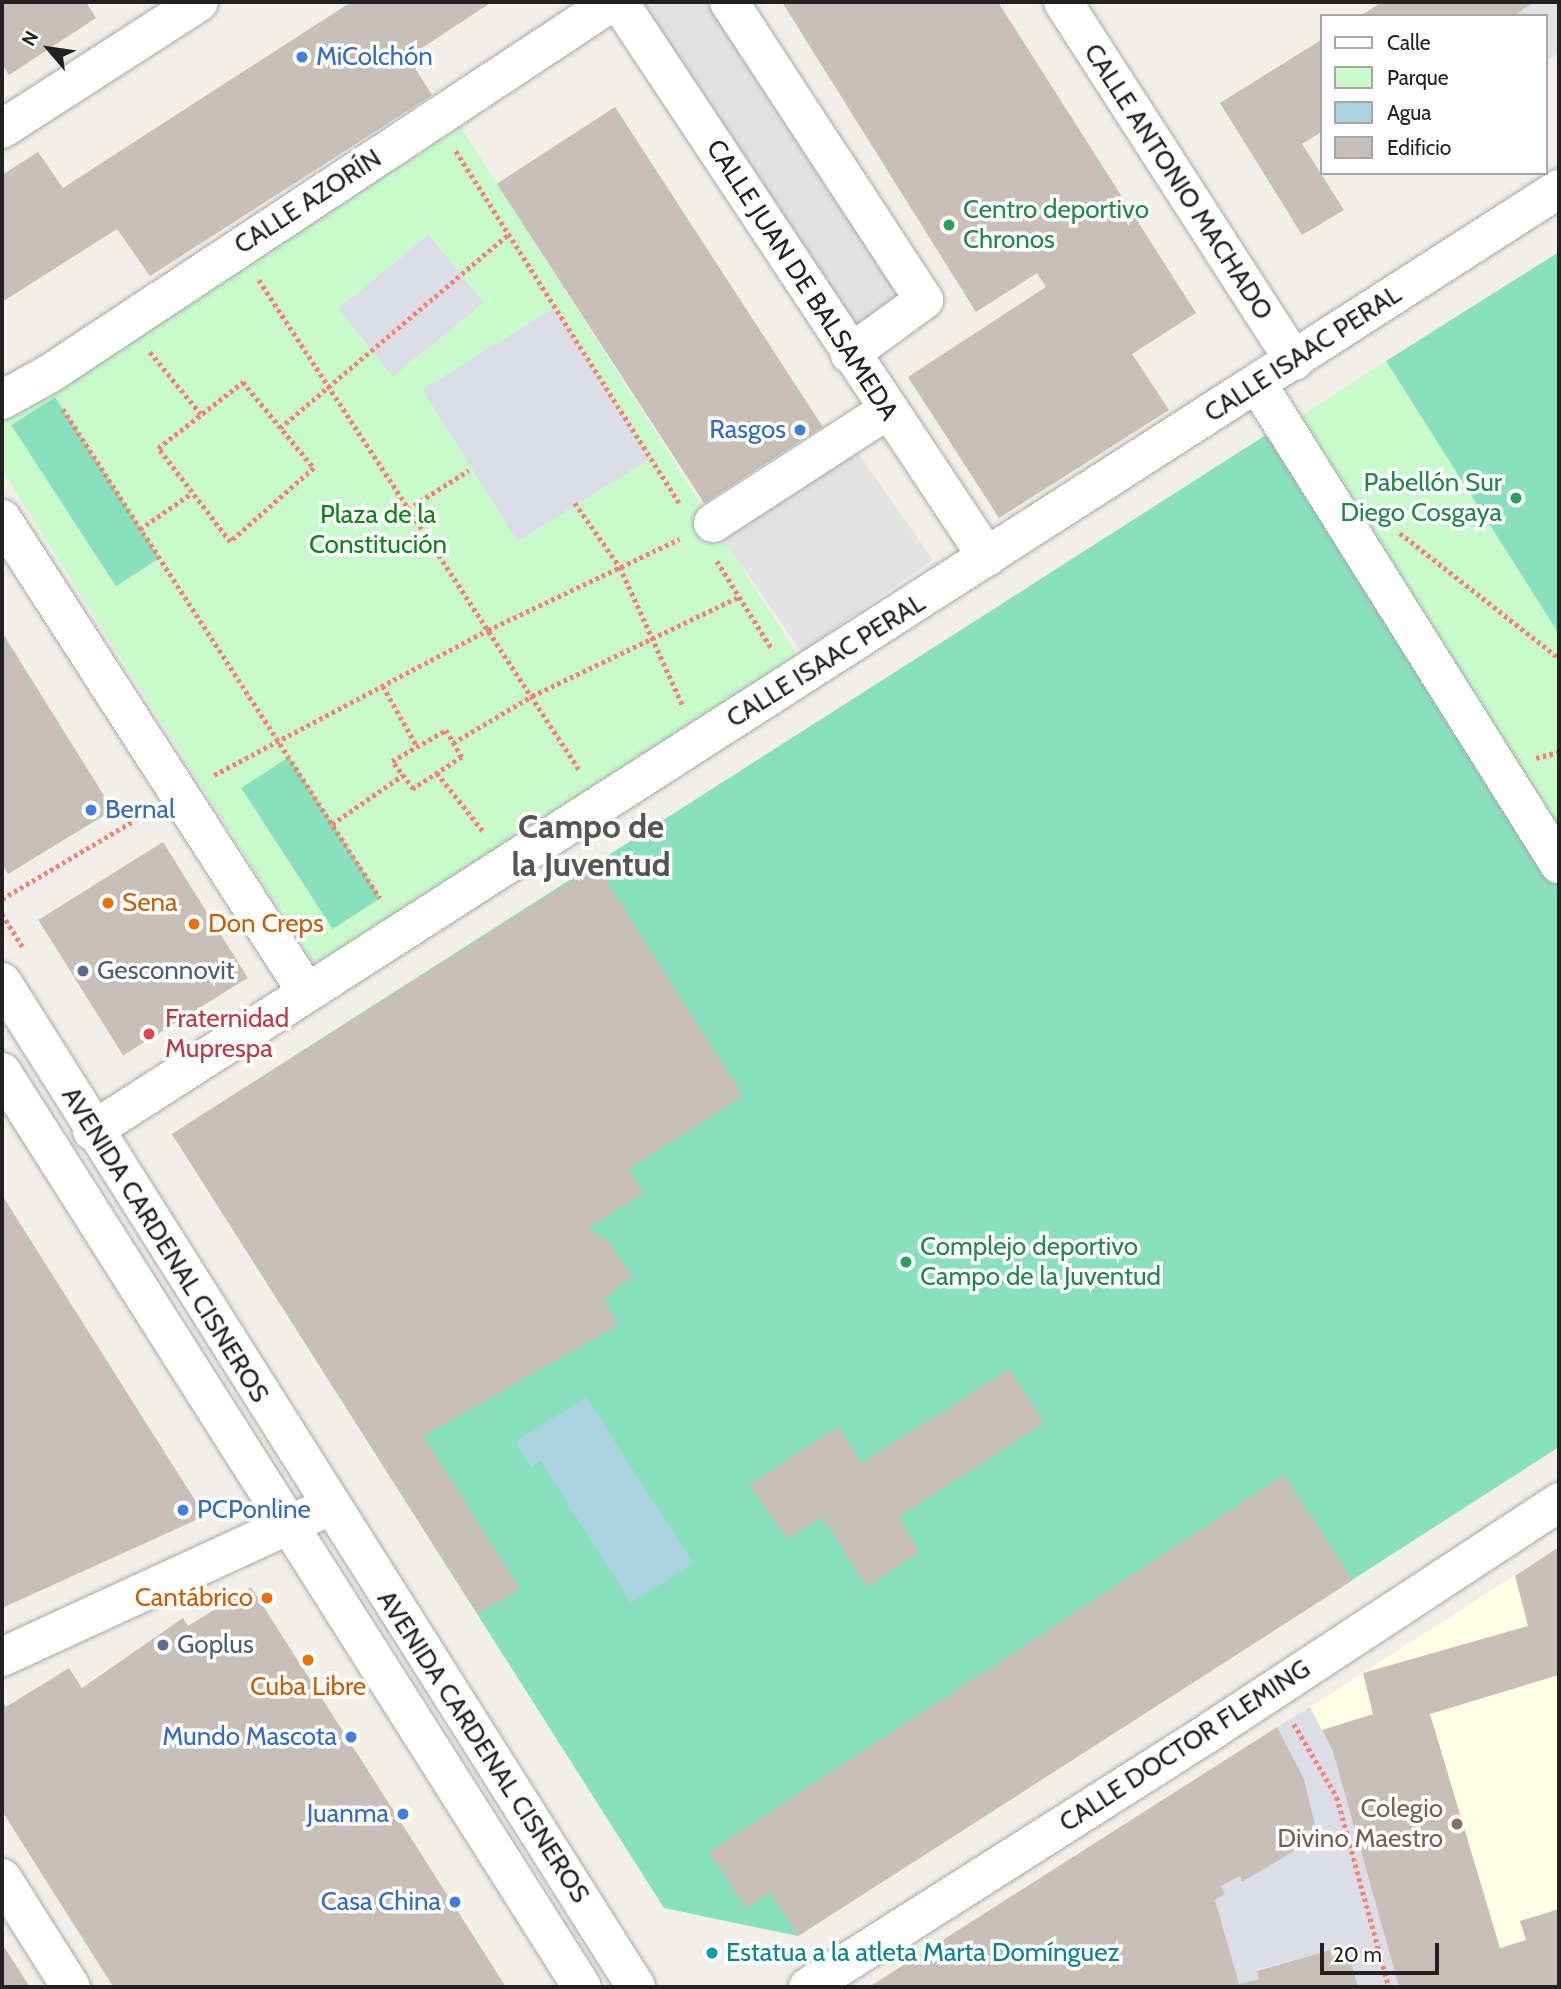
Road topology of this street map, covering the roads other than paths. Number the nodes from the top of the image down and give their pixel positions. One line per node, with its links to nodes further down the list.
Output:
1 (199, 2): 6 (street)
2 (612, 2): 10 (street, CALLE AZORÍN)
3 (619, 2): 8 (street, CALLE JUAN DE BALSAMEDA)
4 (729, 2): 8 (street)
5 (1063, 2): 9 (street, CALLE ANTONIO MACHADO)
6 (2, 129)
7 (1559, 189): 9 (street, CALLE ISAAC PERAL)
8 (850, 354): 12 (street, CALLE JUAN DE BALSAMEDA)
9 (1294, 361): 11 (street, CALLE ISAAC PERAL)
10 (15, 385)
11 (1258, 385): 15 (street, CALLE ISAAC PERAL); 16 (street)
12 (888, 411): 14 (street); 15 (street, CALLE JUAN DE BALSAMEDA)
13 (2, 519): 18 (street)
14 (705, 527)
15 (987, 557): 18 (street, CALLE ISAAC PERAL)
16 (1559, 864)
17 (2, 982): 21 (street, AVENIDA CARDENAL CISNEROS)
18 (306, 991): 21 (street, CALLE ISAAC PERAL)
19 (2, 1072): 20 (street, AVENIDA CARDENAL CISNEROS)
20 (13, 1111): 24 (street, AVENIDA CARDENAL CISNEROS)
21 (92, 1131): 23 (street, AVENIDA CARDENAL CISNEROS)
22 (1559, 1502): 30 (street, CALLE DOCTOR FLEMING)
23 (330, 1506): 24 (street); 29 (street, AVENIDA CARDENAL CISNEROS)
24 (292, 1524): 25 (street); 28 (street, AVENIDA CARDENAL CISNEROS)
25 (2, 1657)
26 (2, 1878): 27 (street)
27 (71, 1987)
28 (582, 1987)
29 (636, 1987)
30 (808, 1987)

